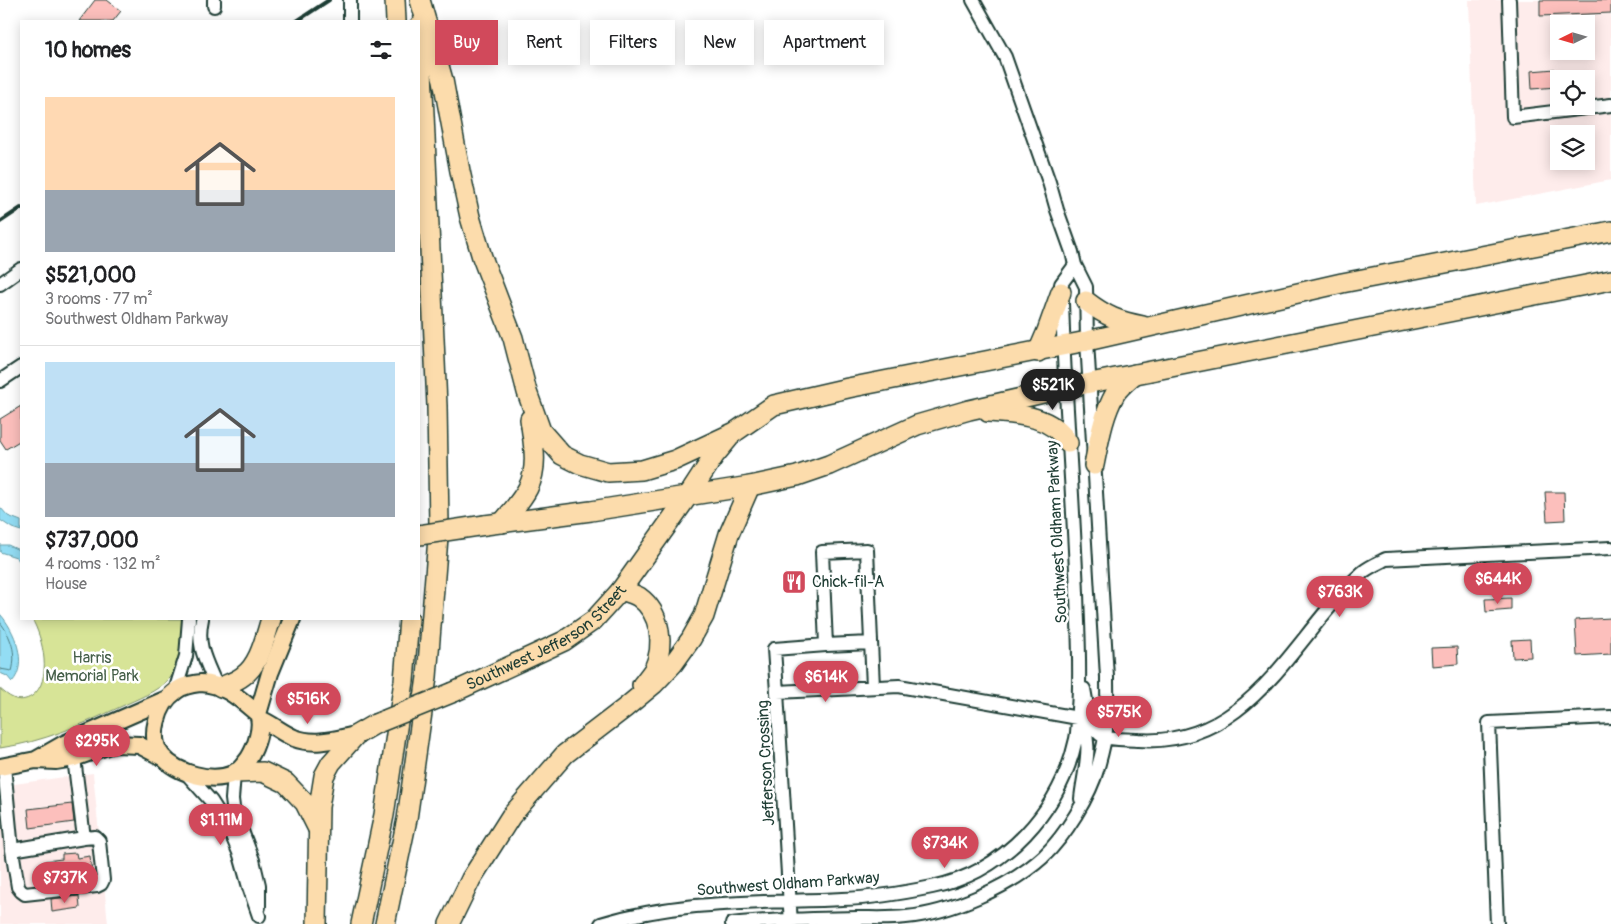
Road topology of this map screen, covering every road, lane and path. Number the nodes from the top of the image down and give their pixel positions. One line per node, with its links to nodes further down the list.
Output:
1 (350, 0): 6 (street)
2 (420, 0): 25 (highway); 69 (highway)
3 (973, 0): 10 (street)
4 (1509, 0): 8 (street)
5 (395, 1): 7 (highway)
6 (350, 20)
7 (394, 20)
8 (1611, 104)
9 (1611, 231): 16 (highway)
10 (1075, 265): 14 (street, Southwest Oldham Parkway); 15 (street)
11 (20, 270): 13 (street)
12 (1611, 280): 21 (highway)
13 (0, 284)
14 (1061, 292): 18 (street, Southwest Oldham Parkway); 19 (highway)
15 (1086, 301): 16 (highway); 17 (street)
16 (1149, 327): 17 (highway)
17 (1087, 341): 18 (highway); 23 (street)
18 (1063, 346): 19 (highway); 24 (street, Southwest Oldham Parkway)
19 (1038, 352): 27 (highway)
20 (20, 367): 22 (street)
21 (1134, 374): 23 (highway); 29 (highway)
22 (0, 381)
23 (1090, 383): 24 (highway); 29 (street)
24 (1065, 388): 26 (highway); 28 (street, Southwest Oldham Parkway)
25 (526, 392): 27 (highway); 32 (highway)
26 (970, 410): 28 (highway); 30 (highway)
27 (735, 432): 31 (highway, Southwest Jefferson Street)
28 (1068, 443): 43 (street, Southwest Oldham Parkway)
29 (1094, 465): 53 (street)
30 (750, 486): 31 (highway); 48 (highway)
31 (688, 496): 32 (highway); 35 (highway, Southwest Jefferson Street)
32 (494, 524): 33 (highway, bridge)
33 (420, 535)
34 (1611, 548): 53 (street)
35 (621, 590): 48 (highway); 52 (highway, Southwest Jefferson Street, bridge)
36 (189, 620): 47 (street)
37 (202, 620): 44 (street)
38 (271, 620): 44 (highway)
39 (292, 620): 49 (main road)
40 (409, 620): 68 (highway)
41 (871, 643): 42 (street); 42 (street); 45 (street)
42 (826, 645): 46 (street)
43 (1080, 674): 51 (street, Southwest Oldham Parkway); 53 (street)
44 (218, 686): 47 (main road); 49 (main road)
45 (873, 687): 46 (street, Jefferson Crossing); 51 (street, Jefferson Crossing)
46 (778, 692): 64 (street, Jefferson Crossing)
47 (171, 695): 54 (main road); 56 (main road)
48 (625, 708): 70 (highway)
49 (259, 716): 52 (main road, Southwest Jefferson Street); 59 (main road)
50 (1611, 717): 73 (street)
51 (1078, 718): 60 (street); 64 (street, Southwest Oldham Parkway)
52 (356, 734): 61 (highway)
53 (1105, 737): 60 (street)
54 (162, 757): 55 (main road); 58 (main road)
55 (74, 758): 56 (main road); 62 (street)
56 (36, 760): 57 (main road)
57 (2, 766): 63 (street)
58 (185, 772): 59 (main road); 65 (street)
59 (235, 774): 61 (highway); 65 (street)
60 (1080, 808): 66 (street)
61 (319, 831): 67 (highway)
62 (84, 838): 63 (street); 63 (street)
63 (12, 850)
64 (790, 901): 66 (street, Jefferson Crossing); 71 (street, Southwest Oldham Parkway)
65 (259, 920)
66 (791, 922): 72 (street)
67 (317, 924)
68 (361, 924)
69 (385, 924)
70 (449, 924)
71 (601, 924)
72 (732, 924)
73 (1497, 924)

